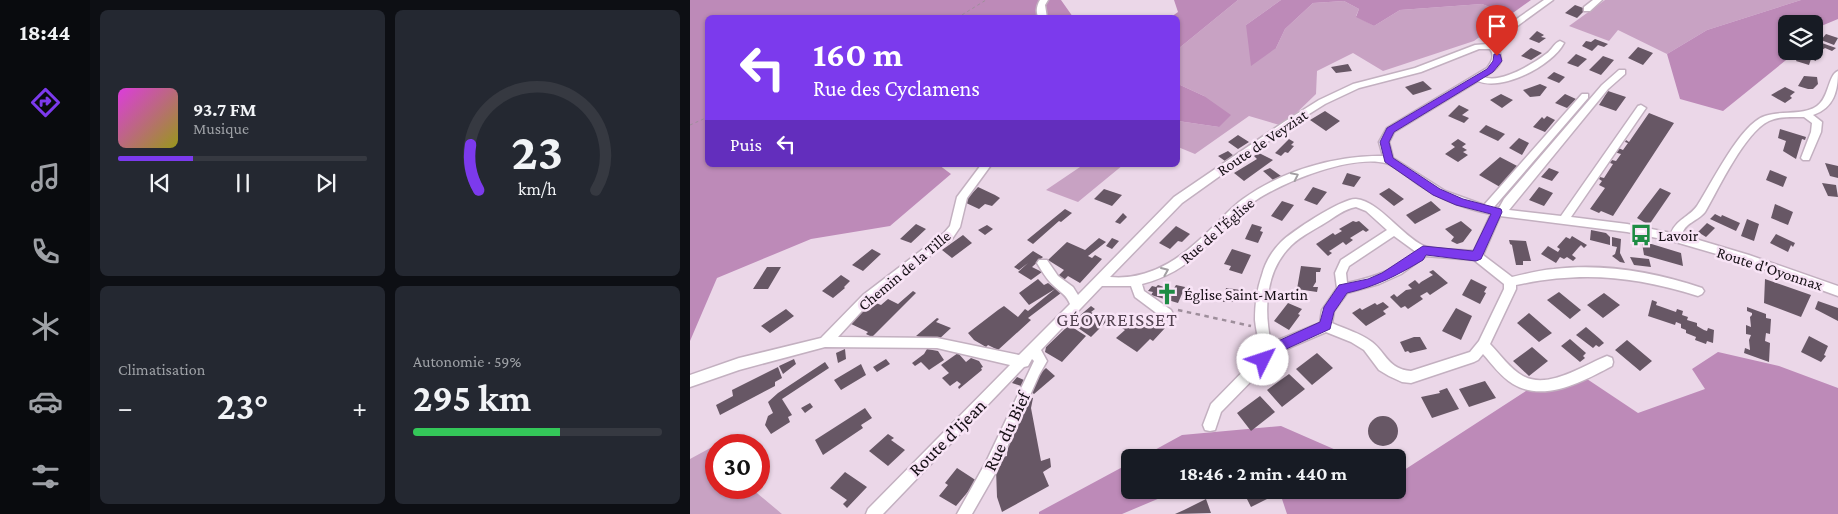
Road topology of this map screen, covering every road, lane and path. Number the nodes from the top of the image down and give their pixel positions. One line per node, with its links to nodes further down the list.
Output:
1 (986, 0): 6 (path)
2 (1044, 0): 7 (street)
3 (1549, 0): 9 (street)
4 (1598, 0): 5 (street)
5 (1587, 9)
6 (962, 15)
7 (1040, 15)
8 (1560, 43): 12 (street)
9 (1492, 46): 12 (street); 28 (street, Route de Veyziat)
10 (1622, 72): 21 (street)
11 (1838, 74): 15 (street)
12 (1479, 78): 19 (street)
13 (1585, 96): 21 (street)
14 (1641, 108): 22 (street)
15 (1805, 113): 18 (street); 24 (street)
16 (705, 118): 17 (path)
17 (690, 125)
18 (1806, 158)
19 (1389, 160): 21 (street, Route d'Oyonnax); 29 (street, Rue de l'Église, one-way to 19)
20 (984, 167): 38 (street, Chemin de la Tille)
21 (1495, 211): 22 (street, Route d'Oyonnax); 26 (street)
22 (1565, 220): 24 (street, Route d'Oyonnax)
23 (1394, 231): 25 (street); 31 (street); 37 (street)
24 (1676, 239): 33 (street, Route d'Oyonnax)
25 (1423, 251): 26 (street); 31 (street)
26 (1476, 256): 30 (street)
27 (1043, 263): 34 (street)
28 (1101, 281): 29 (street, Rue de l'Église); 34 (street, Route de Veyziat)
29 (1135, 281): 35 (street)
30 (1510, 282): 32 (street); 39 (street)
31 (1343, 289): 36 (street)
32 (1698, 291)
33 (1838, 291)
34 (1076, 305): 40 (street, Route de Veyziat)
35 (1173, 311): 37 (path)
36 (1326, 326): 39 (street); 41 (street)
37 (1261, 328): 41 (street)
38 (826, 342): 42 (street); 44 (street)
39 (1483, 345): 43 (street)
40 (1033, 349): 42 (street, Route de Veyziat); 47 (street, Rue du Bief)
41 (1266, 349): 45 (street)
42 (1022, 362): 46 (street, Route d'Ijean)
43 (1608, 362)
44 (690, 381)
45 (1210, 425)
46 (873, 514)
47 (964, 514)

